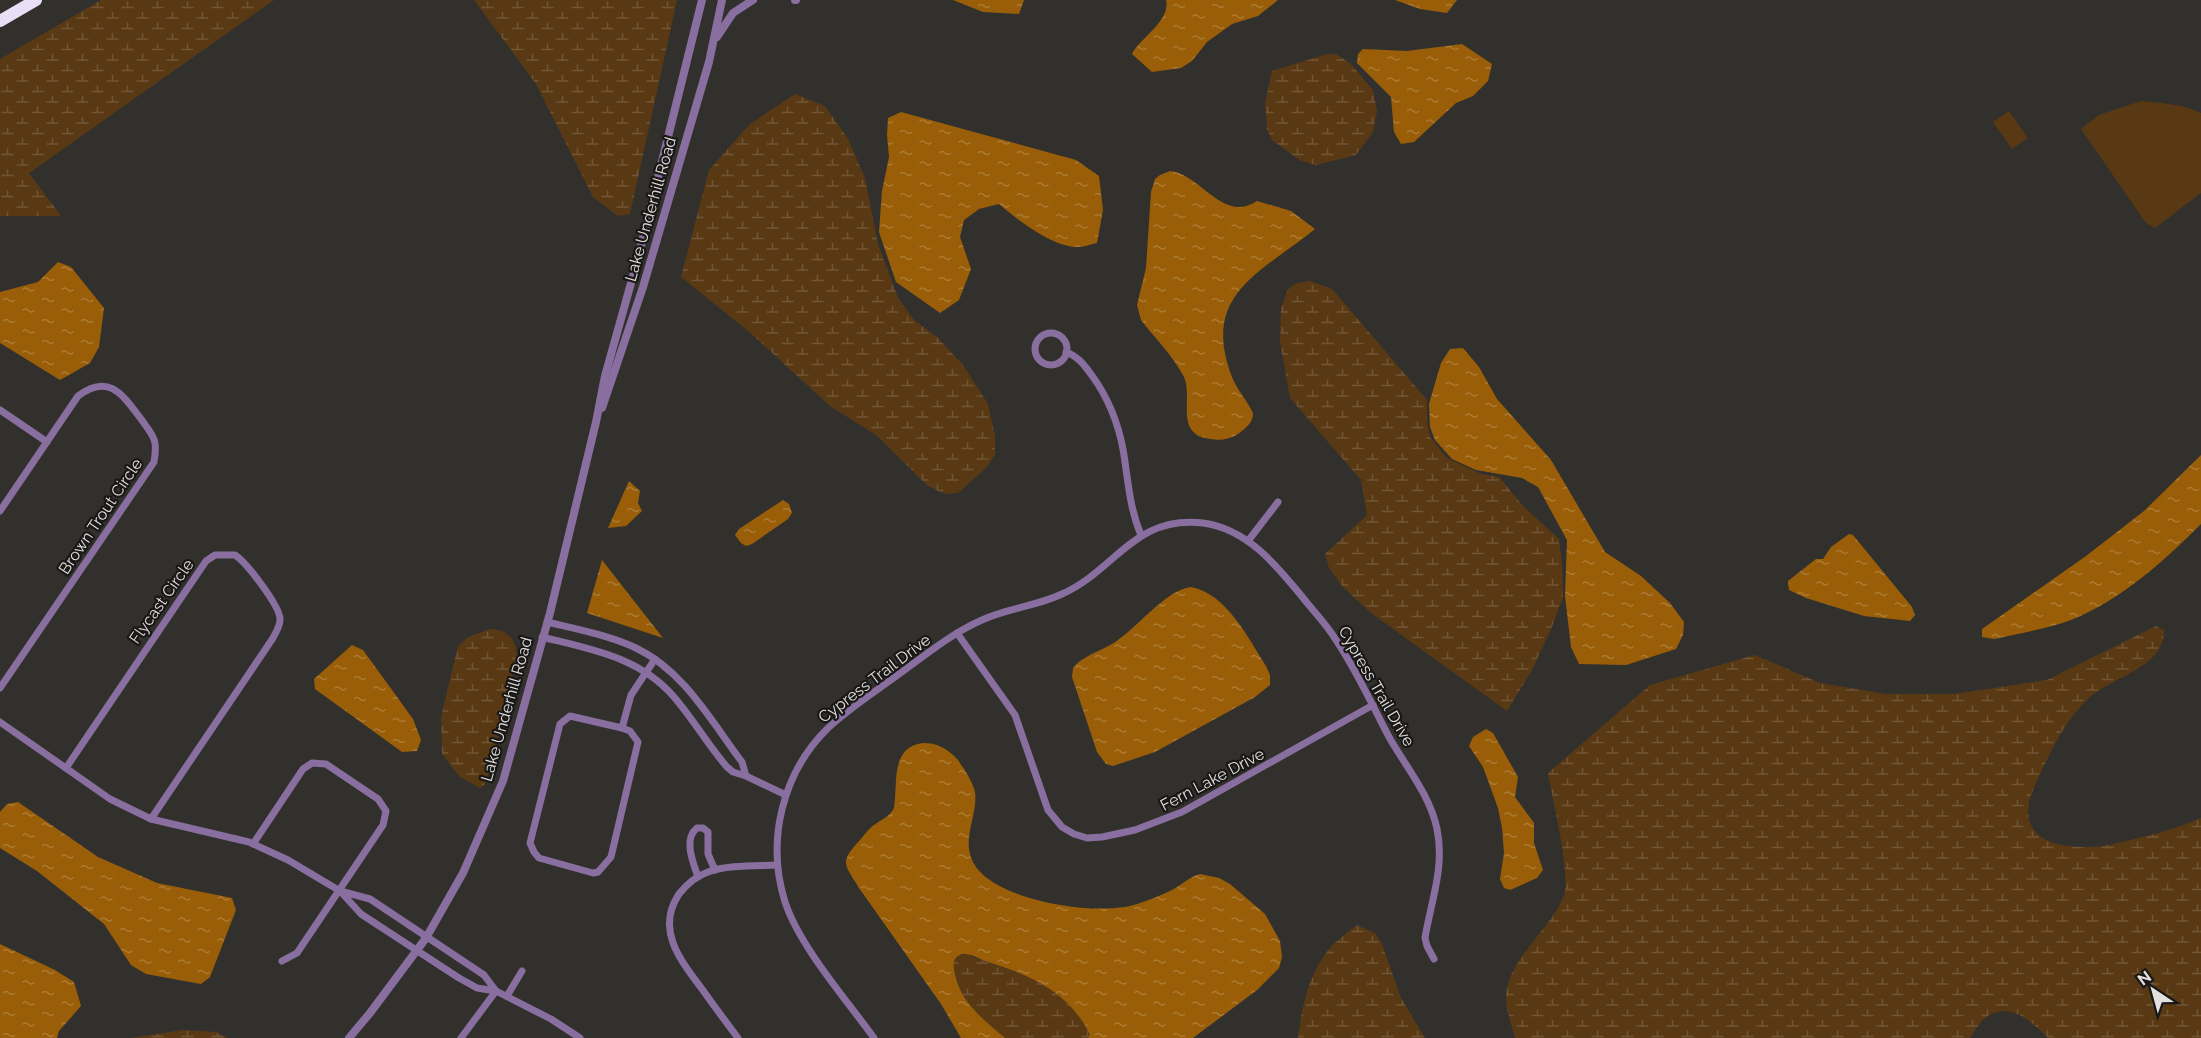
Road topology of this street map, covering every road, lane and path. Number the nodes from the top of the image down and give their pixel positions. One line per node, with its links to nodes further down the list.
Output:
1 (36, 0): 5 (highway)
2 (702, 0): 9 (street, Lake Underhill Road)
3 (722, 0): 6 (street, Lake Underhill Road)
4 (753, 0): 6 (street)
5 (0, 21)
6 (712, 46): 9 (street, Lake Underhill Road)
7 (1066, 352): 7 (street); 13 (street)
8 (0, 410): 10 (street)
9 (596, 422): 15 (street, Lake Underhill Road)
10 (47, 442): 12 (street, Brown Trout Circle); 20 (street, Brown Trout Circle)
11 (1278, 502): 14 (street)
12 (0, 511)
13 (1141, 535): 14 (street, Cypress Trail Drive); 16 (street, Cypress Trail Drive)
14 (1248, 541): 21 (street, Cypress Trail Drive)
15 (547, 622): 17 (street, Lake Underhill Road); 18 (street)
16 (957, 633): 21 (street, Fern Lake Drive); 28 (street, Cypress Trail Drive)
17 (542, 637): 19 (street); 35 (street, Lake Underhill Road)
18 (655, 659): 19 (street); 24 (street)
19 (646, 672): 23 (street); 25 (street)
20 (0, 688)
21 (1373, 705): 37 (street, Cypress Trail Drive)
22 (0, 722): 26 (street)
23 (622, 728): 23 (street)
24 (718, 729): 25 (street); 27 (street)
25 (705, 738): 27 (street)
26 (66, 768): 29 (street); 29 (street, Flycast Circle)
27 (746, 776): 28 (street)
28 (786, 795): 31 (street, Cypress Trail Drive)
29 (151, 819): 30 (street)
30 (253, 844): 34 (street); 34 (street)
31 (777, 865): 32 (street); 46 (street, Cypress Trail Drive)
32 (715, 870): 33 (street); 33 (street)
33 (698, 877): 45 (street)
34 (340, 891): 35 (street); 36 (street); 38 (street)
35 (426, 938): 36 (street, Lake Underhill Road); 40 (street)
36 (417, 950): 40 (street); 42 (street, Lake Underhill Road)
37 (1434, 959)
38 (282, 961)
39 (522, 971): 41 (street)
40 (496, 991): 41 (street); 43 (street)
41 (507, 996): 44 (street)
42 (349, 1038)
43 (461, 1038)
44 (580, 1038)
45 (738, 1038)
46 (874, 1038)

